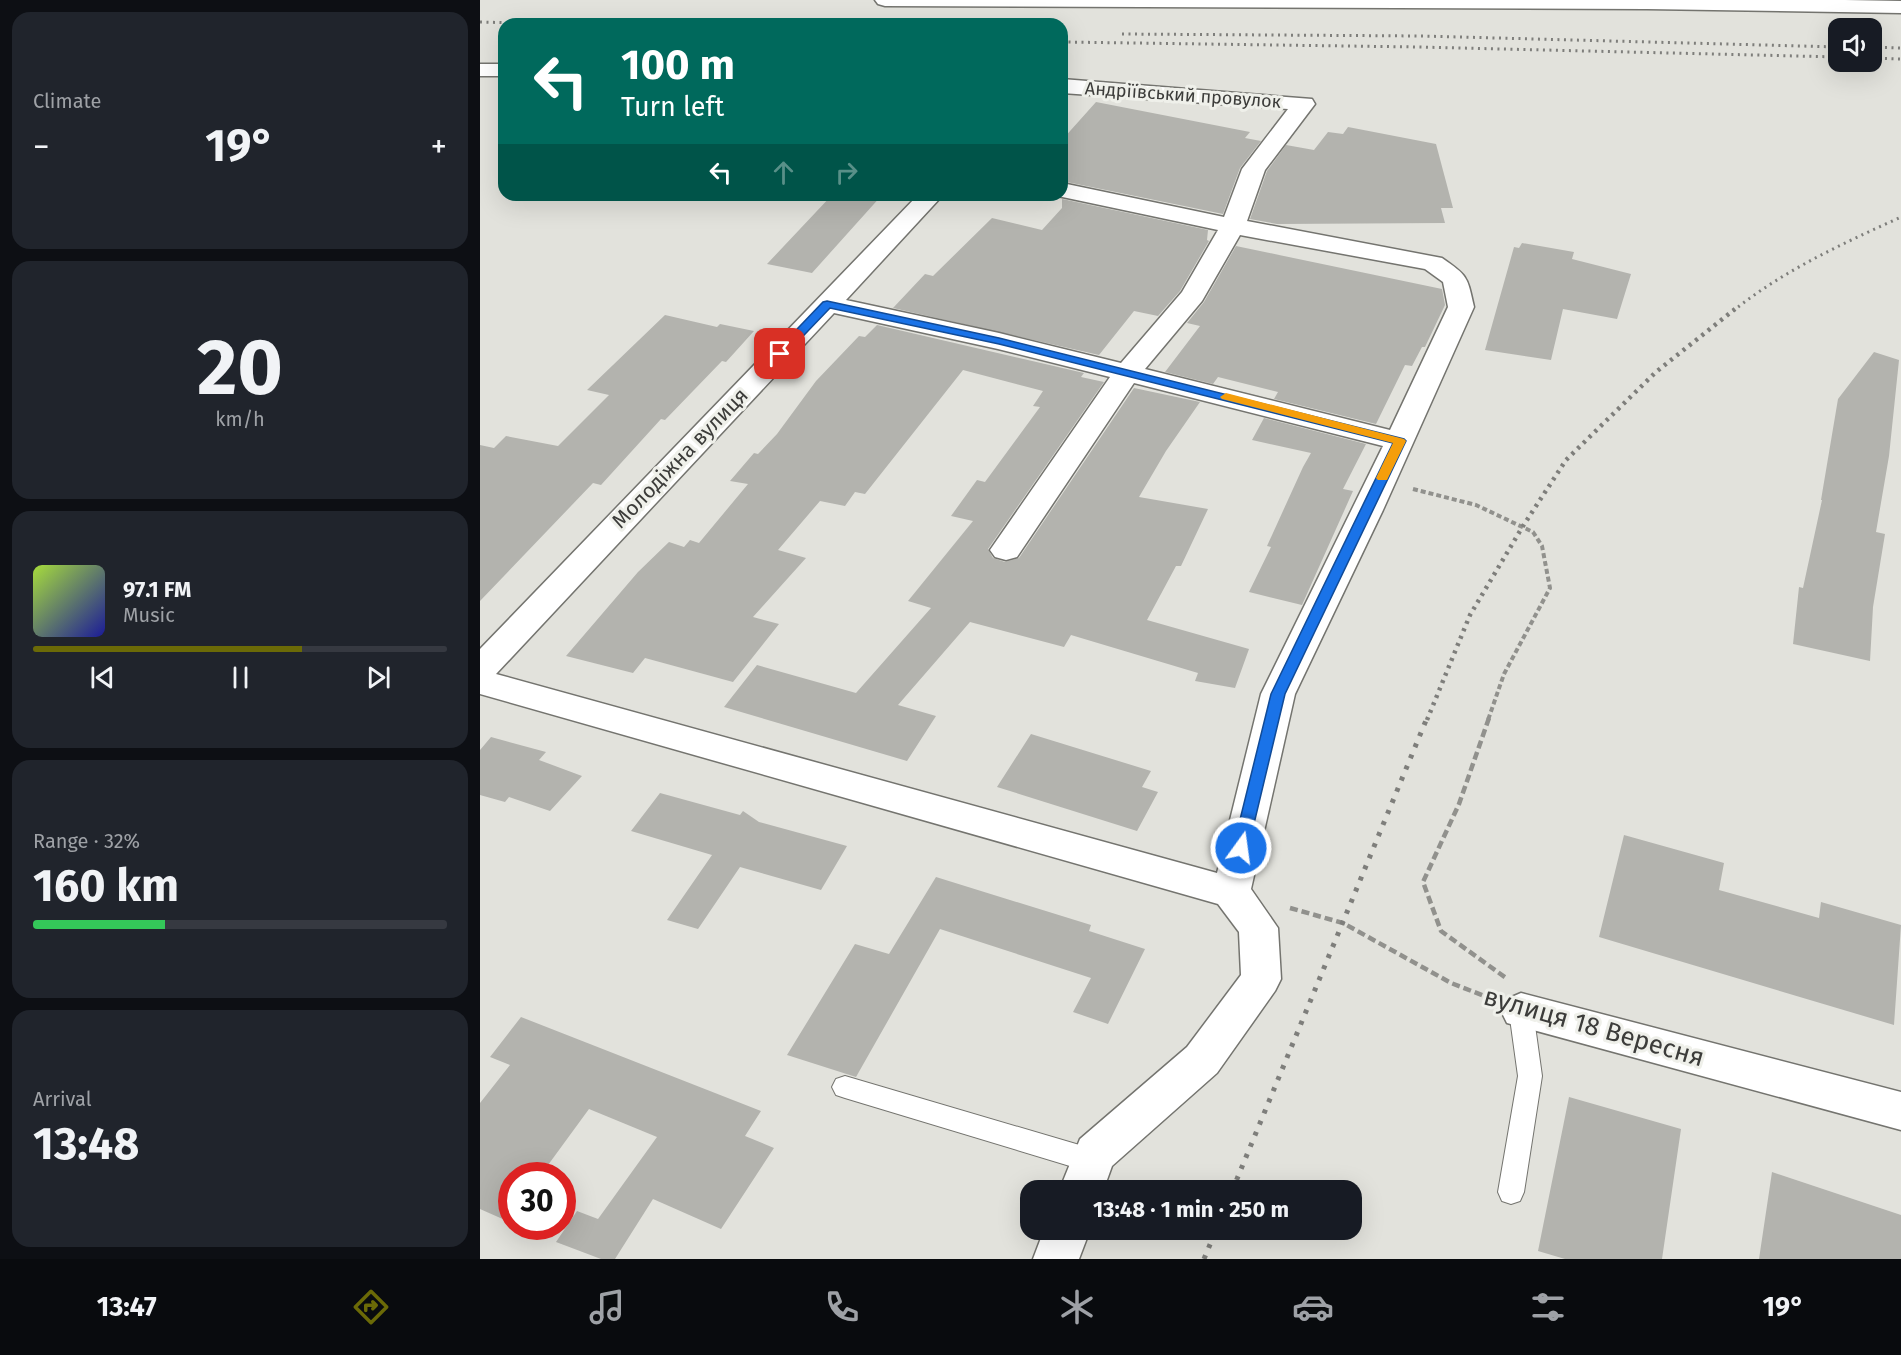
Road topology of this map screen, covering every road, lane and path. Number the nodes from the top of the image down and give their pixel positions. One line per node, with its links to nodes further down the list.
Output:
1 (885, 0): 2 (street)
2 (1901, 8)
3 (480, 70): 4 (street)
4 (498, 70)
5 (1068, 86): 8 (street, Андріївський провулок)
6 (1068, 191): 8 (street)
7 (925, 201): 9 (street, Молодіжна вулиця)
8 (1233, 226): 10 (street); 11 (street)
9 (827, 304): 10 (street); 14 (street, Молодіжна вулиця)
10 (1127, 373): 11 (street); 13 (street)
11 (1400, 441): 12 (street)
12 (1381, 480): 16 (street); 17 (path)
13 (1006, 550)
14 (480, 670)
15 (480, 682): 16 (street)
16 (1231, 892): 17 (path, вулиця 18 Вересня); 20 (street)
17 (1521, 1011): 19 (street, вулиця 18 Вересня); 21 (lane)
18 (845, 1087): 20 (lane)
19 (1901, 1111)
20 (1087, 1176)
21 (1511, 1192)
22 (1063, 1240): 23 (street)
23 (1056, 1259)

